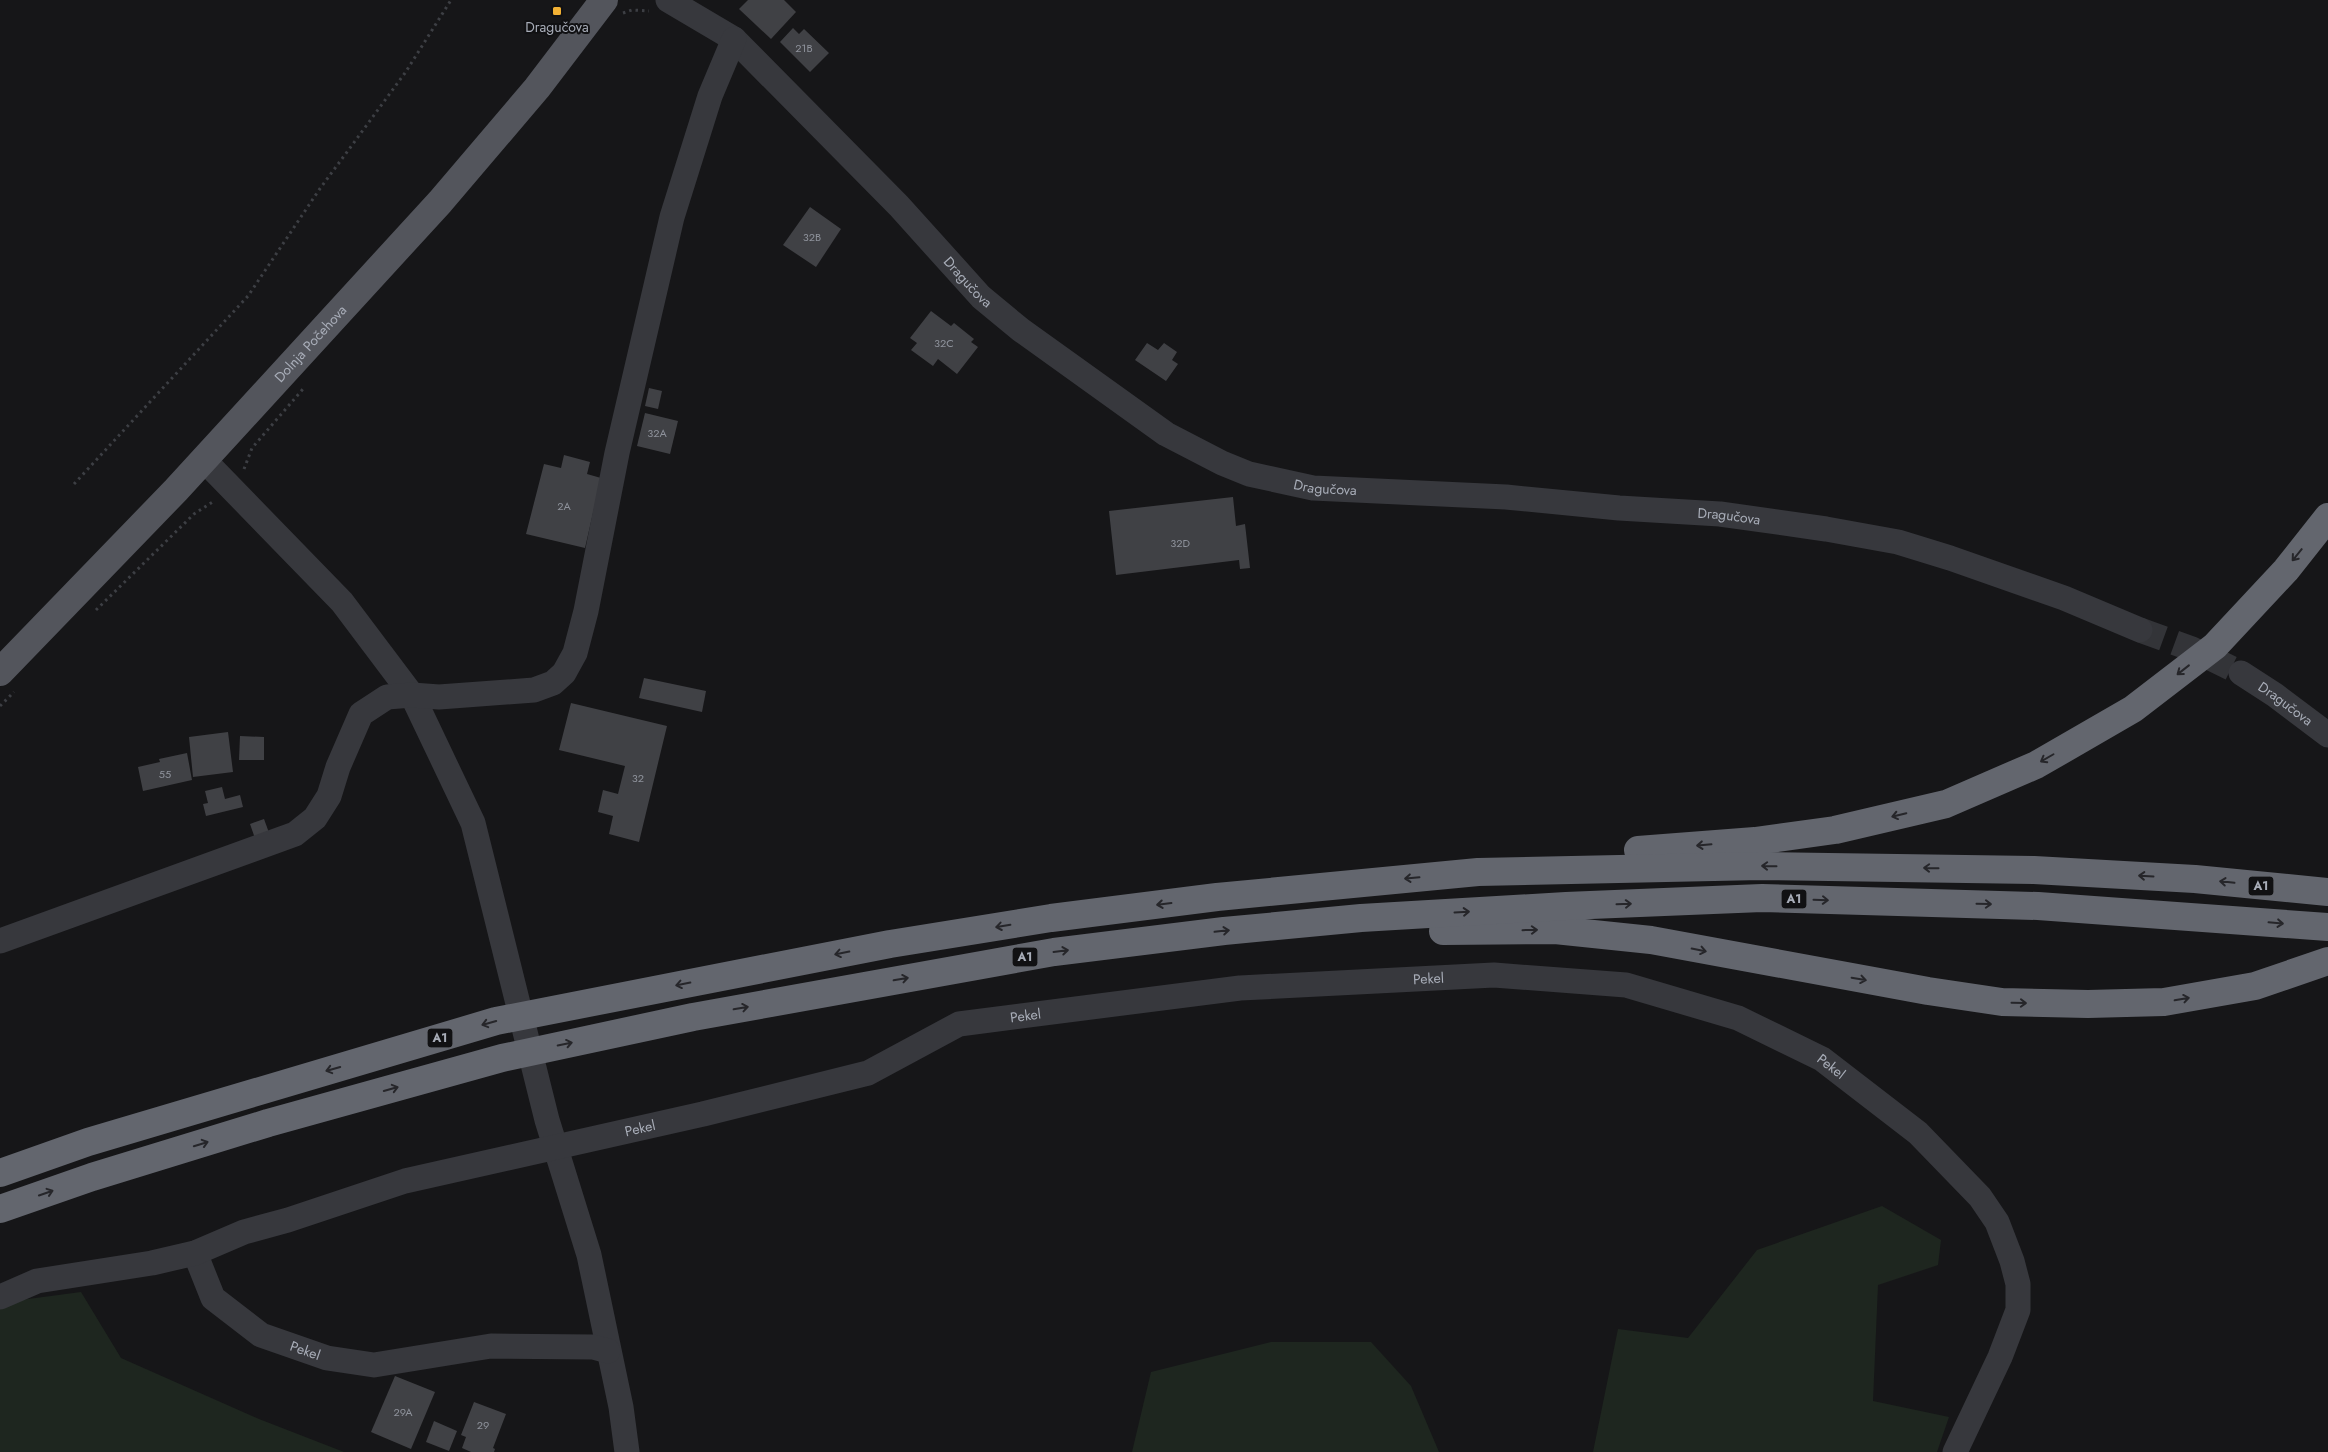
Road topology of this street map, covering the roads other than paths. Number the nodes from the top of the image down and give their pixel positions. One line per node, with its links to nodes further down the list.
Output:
1 (604, 0): 4 (main road, Dolnja Počehova)
2 (668, 0): 3 (street, Dragučova)
3 (734, 39): 6 (street, Dragučova); 9 (street)
4 (203, 459): 8 (main road, Dolnja Počehova); 9 (street)
5 (2328, 517): 11 (highway, one-way to 11)
6 (2140, 630)
7 (2241, 673): 10 (street, Dragučova)
8 (10, 679)
9 (412, 695): 15 (street); 17 (street)
10 (2328, 735)
11 (1478, 872): 12 (highway, A1, one-way to 11); 18 (highway, A1, one-way to 18)
12 (2328, 892)
13 (1361, 918): 14 (highway, A1, one-way to 14); 16 (highway, one-way to 16); 19 (highway, A1, one-way to 13)
14 (2328, 927)
15 (0, 941)
16 (2328, 960)
17 (556, 1147): 20 (street, Pekel); 22 (street); 24 (street, Pekel)
18 (0, 1173)
19 (0, 1209)
20 (195, 1253): 21 (street, Pekel); 22 (street, Pekel)
21 (0, 1297)
22 (608, 1351): 23 (street)
23 (627, 1452)
24 (1955, 1452)

